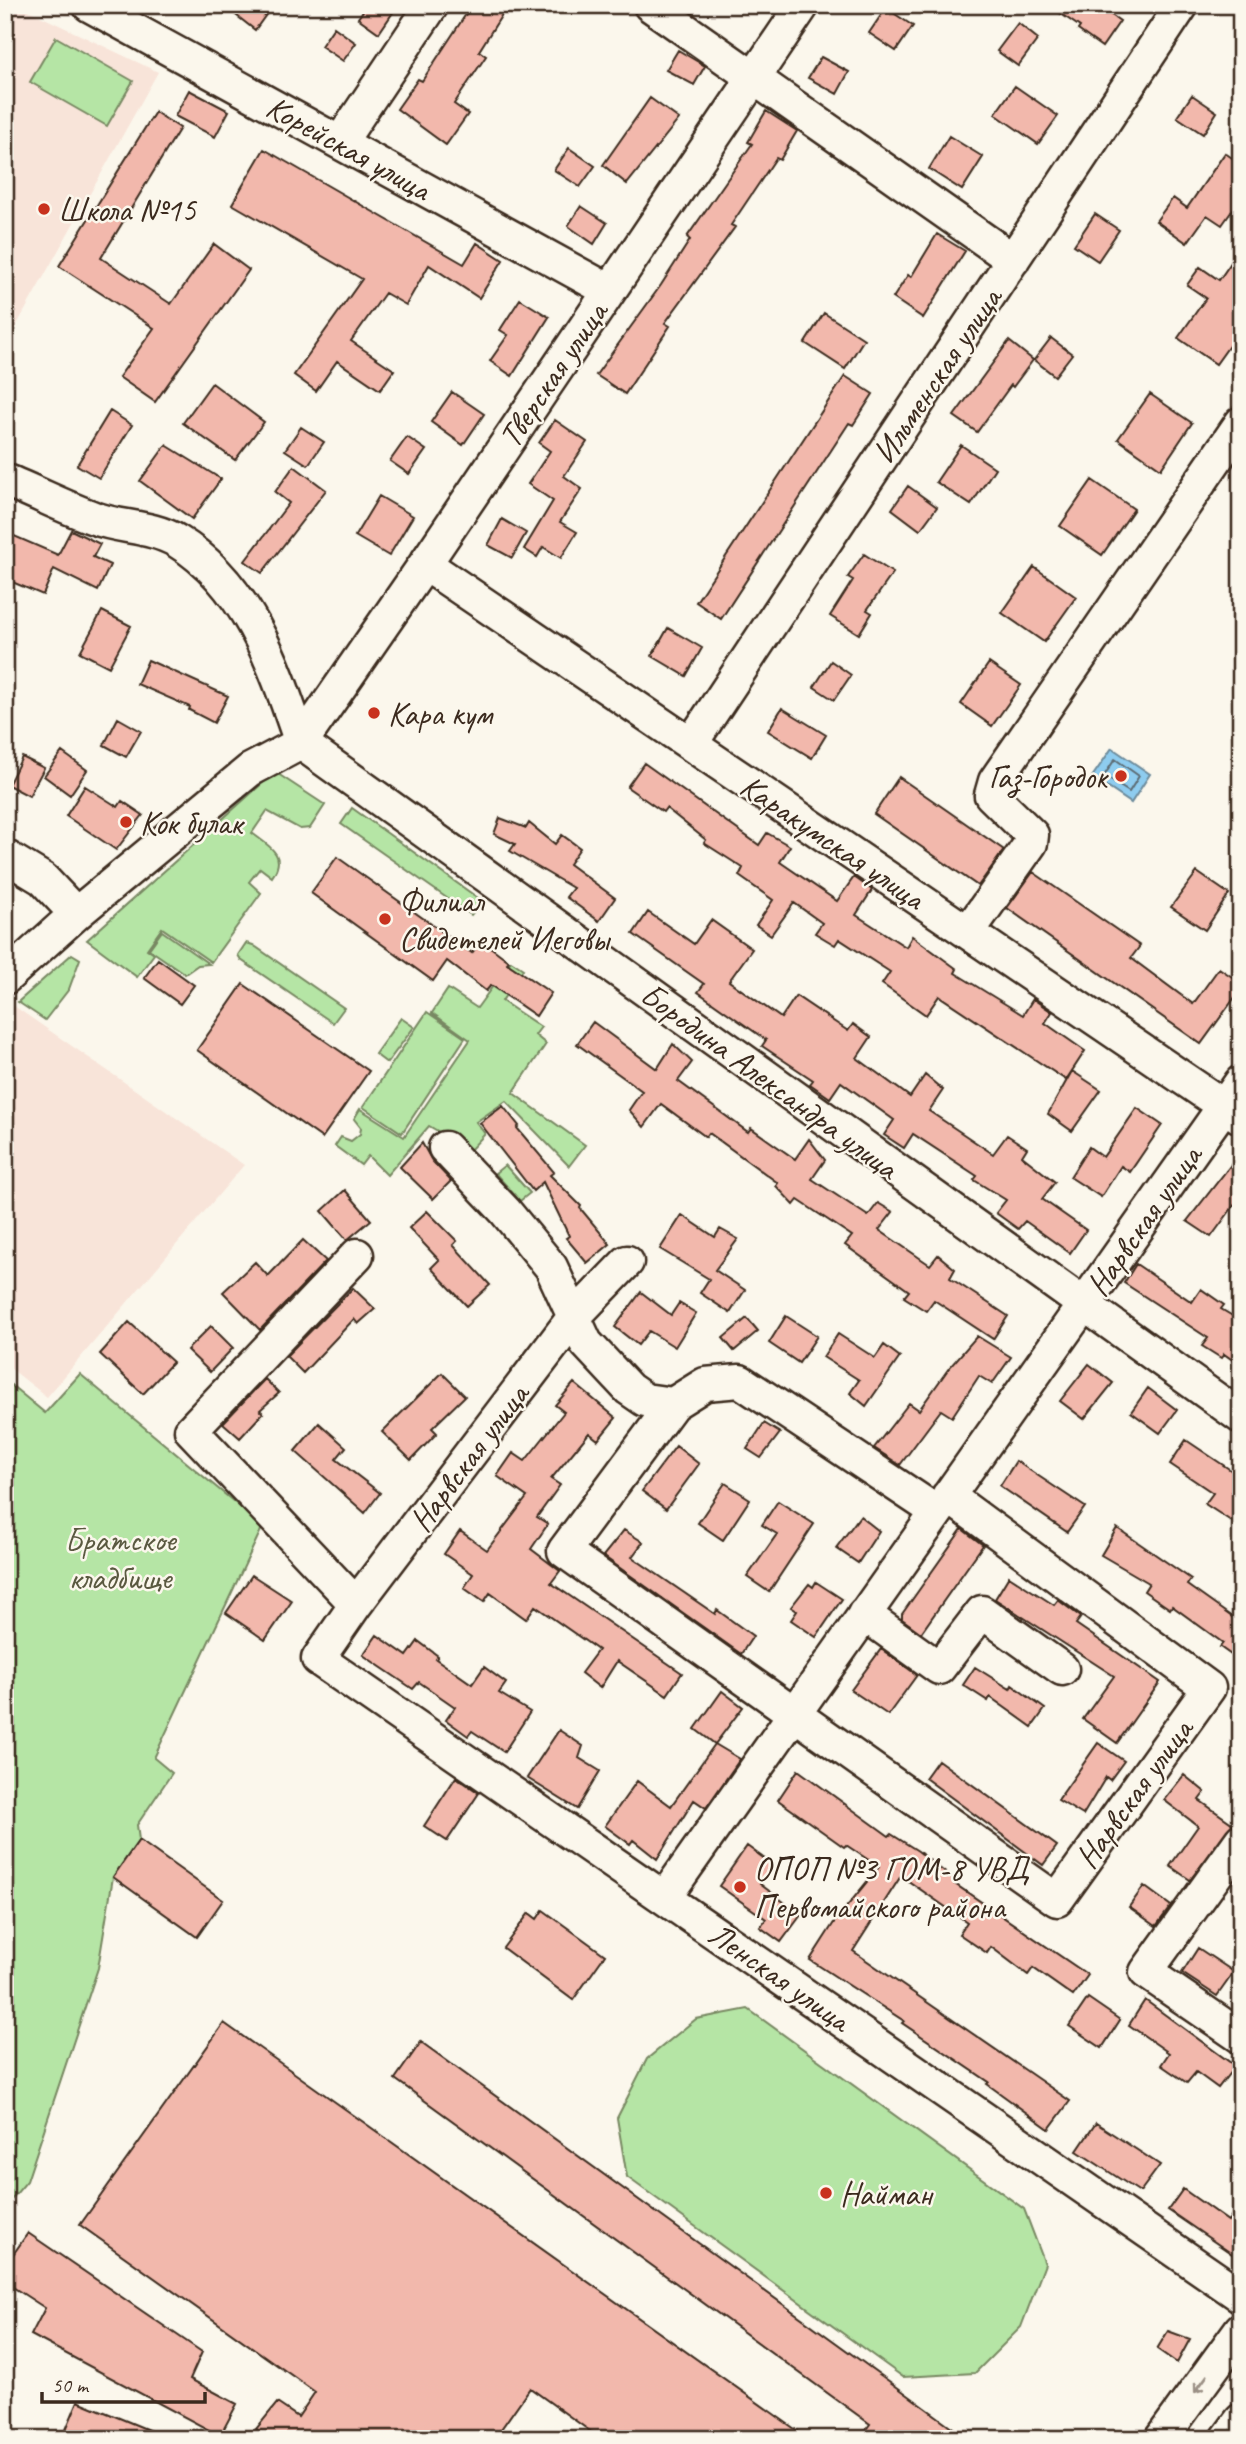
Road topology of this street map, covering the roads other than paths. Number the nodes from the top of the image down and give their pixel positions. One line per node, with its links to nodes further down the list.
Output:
1 (89, 5): 7 (street, Корейская улица)
2 (432, 5): 7 (street)
3 (650, 5): 6 (street)
4 (803, 5): 6 (street, Тверская улица)
5 (1182, 5): 8 (street, Ильменская улица)
6 (754, 78): 8 (street); 9 (street, Тверская улица)
7 (341, 141): 9 (street, Корейская улица)
8 (1013, 260): 14 (street, Ильменская улица)
9 (608, 290): 12 (street, Тверская улица)
10 (1241, 423): 17 (street)
11 (5, 480): 13 (street)
12 (425, 564): 13 (street, Тверская улица); 14 (street, Каракумская улица)
13 (301, 743): 16 (street); 23 (street, Бородина Александра улица)
14 (691, 744): 17 (street, Каракумская улица)
15 (5, 856): 16 (street)
16 (76, 914): 18 (street)
17 (968, 932): 19 (street, Каракумская улица)
18 (5, 978)
19 (1235, 1102): 23 (street, Нарвская улица)
20 (445, 1148): 24 (street)
21 (357, 1255): 28 (street)
22 (626, 1262): 24 (street, Нарвская улица)
23 (1083, 1305): 26 (street, Бородина Александра улица); 27 (street, Нарвская улица)
24 (574, 1317): 25 (street); 28 (street, Нарвская улица)
25 (673, 1404): 27 (street, Нарвская улица); 32 (street, Нарвская улица)
26 (1241, 1417)
27 (942, 1504): 29 (street, Нарвская улица); 32 (street, Нарвская улица)
28 (356, 1604): 30 (street, Нарвская улица)
29 (864, 1614): 31 (street); 32 (street, Нарвская улица)
30 (318, 1659): 34 (street, Ленская улица)
31 (1062, 1669)
32 (794, 1714): 34 (street, Нарвская улица)
33 (1241, 1839): 35 (street)
34 (665, 1896): 36 (street, Ленская улица)
35 (1241, 2036)
36 (1241, 2295)
37 (1241, 2329): 39 (street, one-way to 39)
38 (1241, 2420): 40 (street)
39 (1161, 2439)
40 (1227, 2439)

